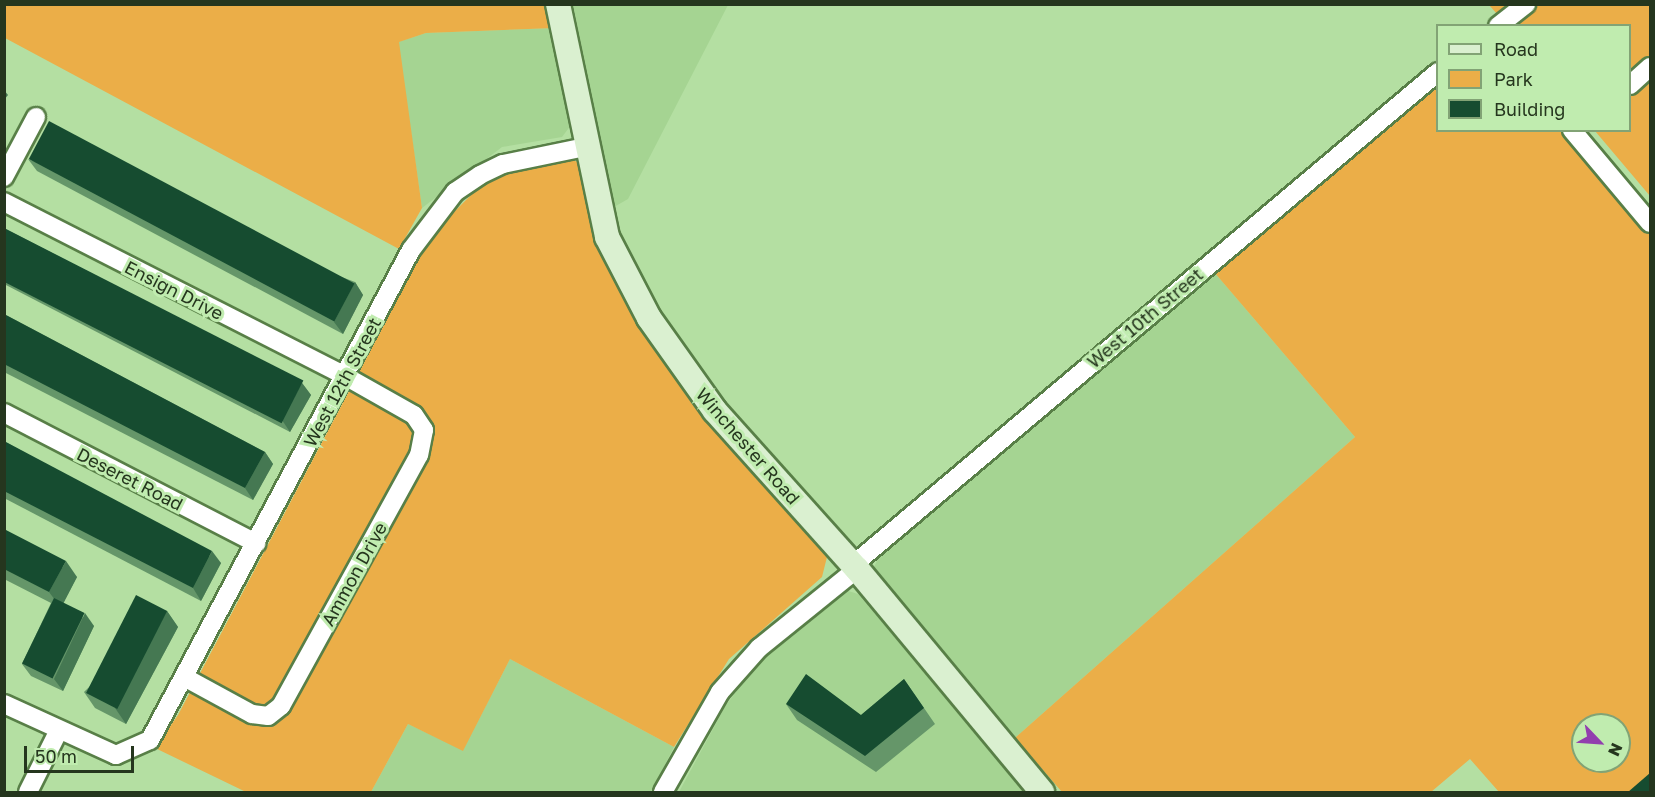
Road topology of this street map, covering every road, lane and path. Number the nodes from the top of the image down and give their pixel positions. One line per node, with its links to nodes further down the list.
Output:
1 (558, 4): 9 (street, Winchester Road)
2 (1526, 4): 3 (street)
3 (1501, 24)
4 (1650, 67): 6 (street)
5 (1436, 73): 16 (street, West 10th Street)
6 (1631, 83)
7 (36, 117): 10 (street)
8 (1575, 132): 12 (street)
9 (585, 147): 13 (street, West 12th Street); 16 (street, Winchester Road)
10 (4, 177)
11 (4, 202): 13 (street, Ensign Drive)
12 (1650, 223)
13 (345, 376): 15 (street, West 12th Street); 17 (street, Ammon Drive)
14 (4, 413): 15 (street, Deseret Road)
15 (256, 543): 17 (street, West 12th Street)
16 (855, 567): 21 (street, West 10th Street); 22 (street, Winchester Road)
17 (186, 678): 19 (street, West 12th Street)
18 (4, 704): 19 (street, West 12th Street)
19 (59, 730): 20 (street)
20 (28, 792)
21 (663, 792)
22 (1042, 792)

